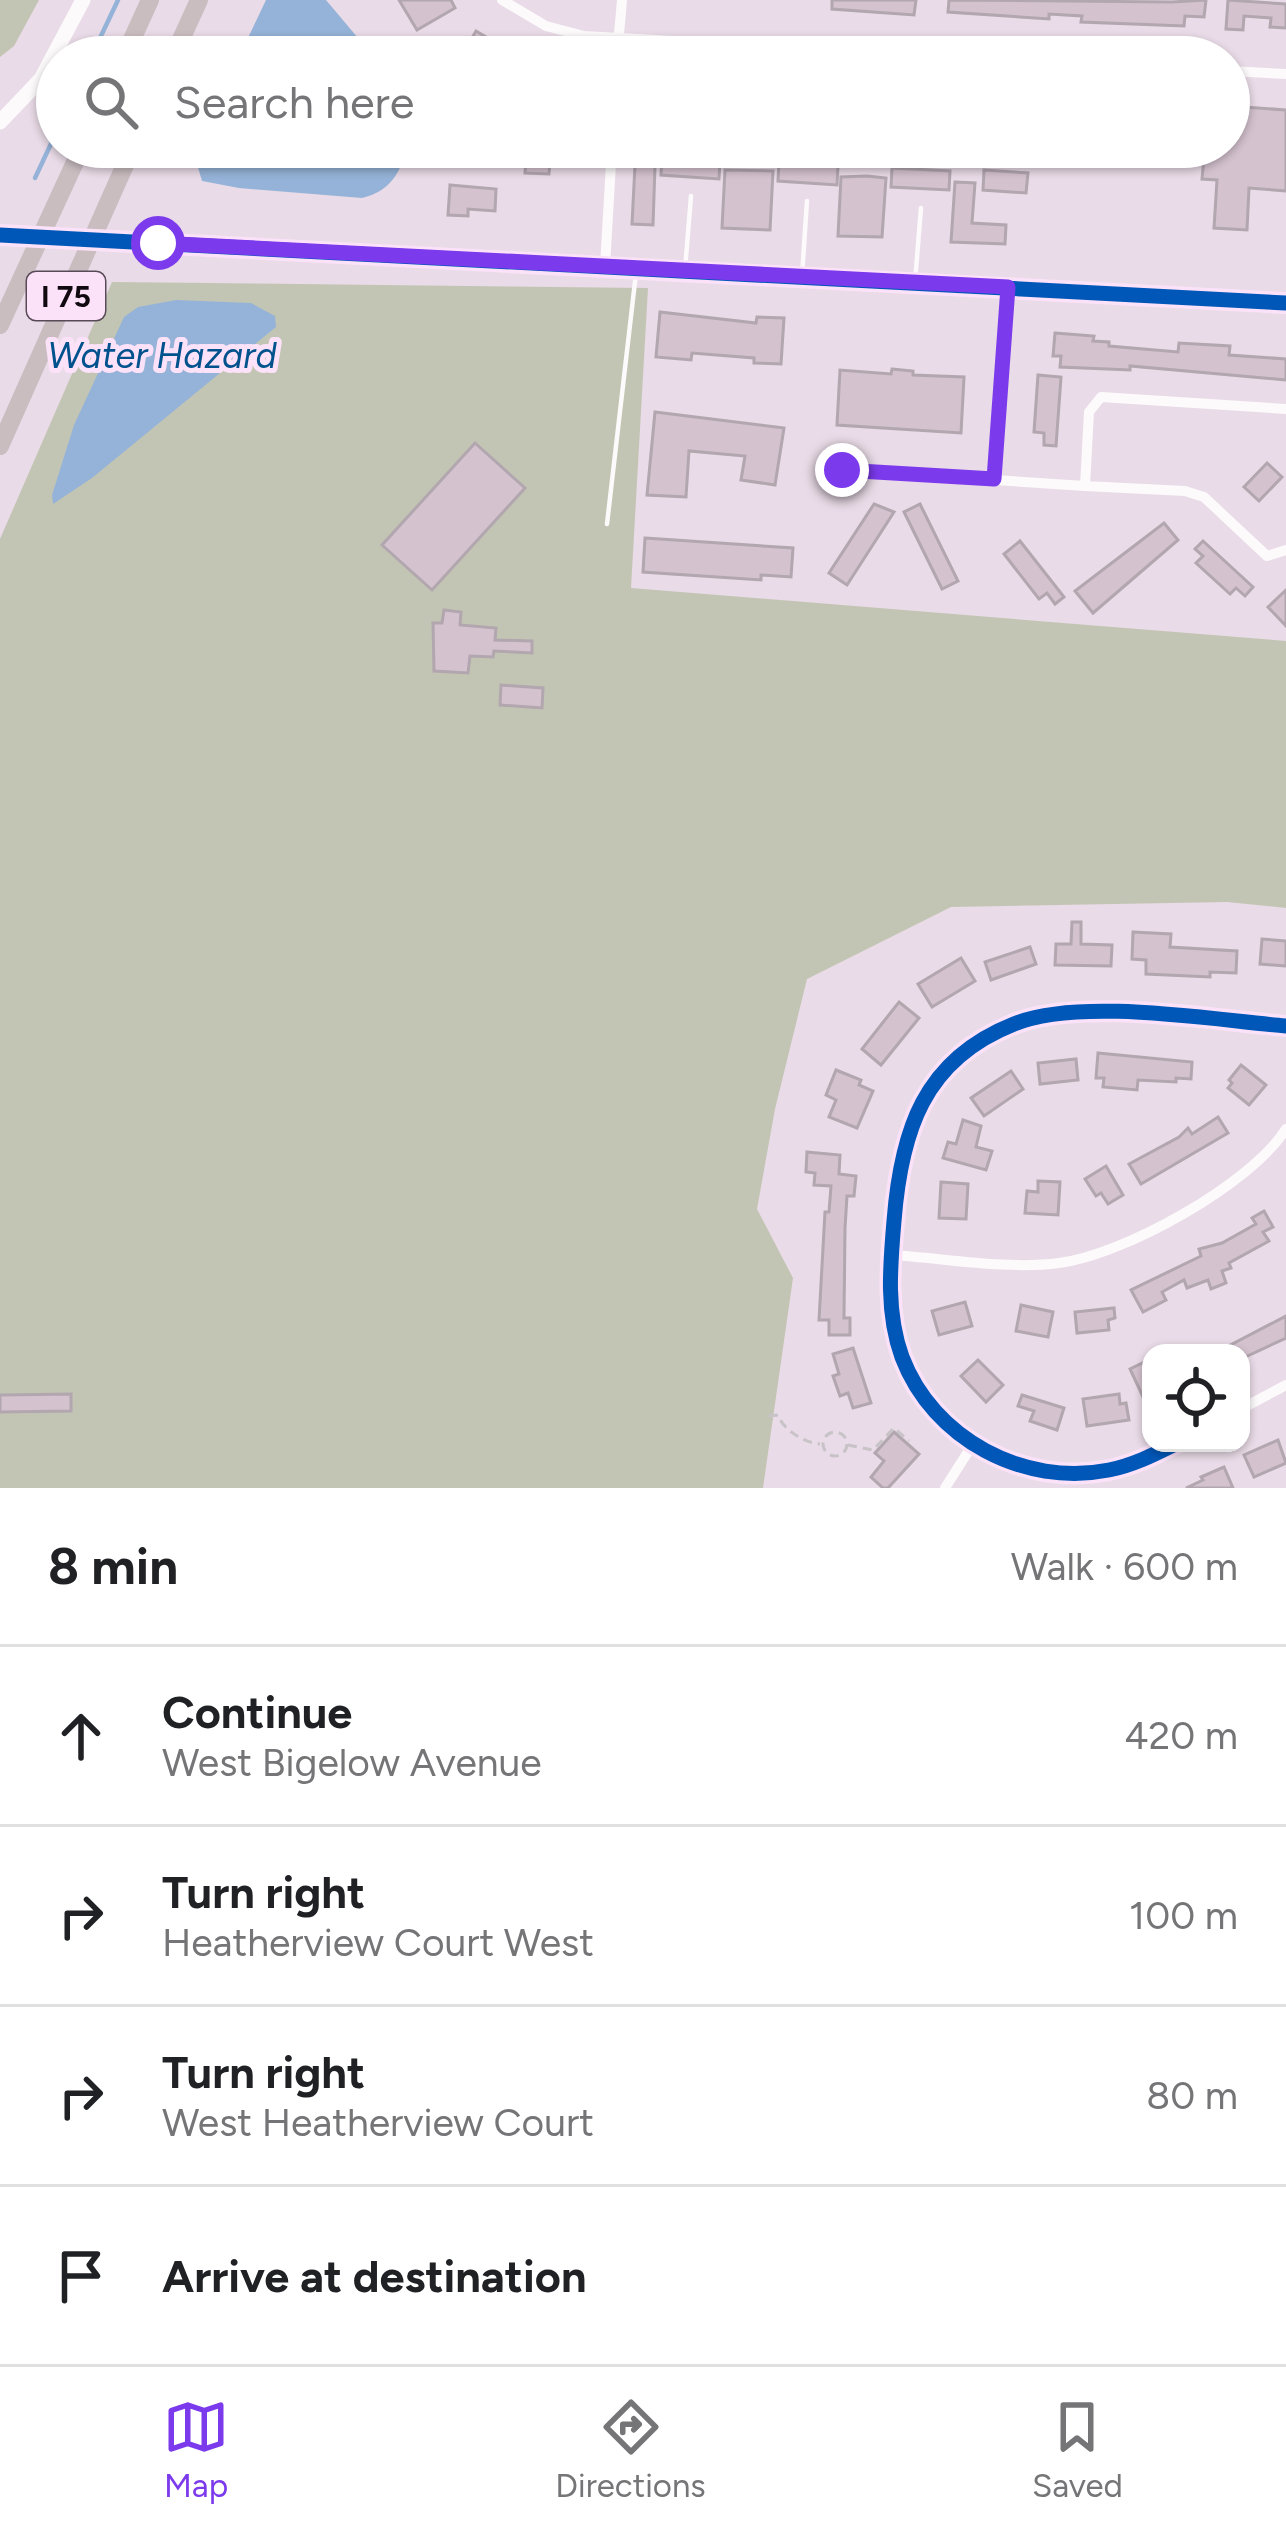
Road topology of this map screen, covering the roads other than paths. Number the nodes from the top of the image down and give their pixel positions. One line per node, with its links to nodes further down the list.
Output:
1 (83, 0): 6 (main road)
2 (150, 0): 7 (highway)
3 (199, 0): 8 (highway)
4 (502, 0): 9 (street)
5 (622, 0): 10 (street)
6 (64, 36)
7 (134, 36)
8 (183, 36)
9 (592, 36)
10 (618, 36)
11 (1250, 72): 12 (street)
12 (1286, 74)
13 (36, 84): 14 (main road)
14 (0, 122)
15 (72, 168): 29 (highway, I 75)
16 (124, 168): 31 (highway, I 75)
17 (611, 168): 22 (street)
18 (691, 196): 24 (lane)
19 (807, 201): 25 (lane)
20 (921, 208): 26 (lane)
21 (0, 235): 22 (street)
22 (605, 266): 23 (street)
23 (637, 268): 24 (street); 35 (lane)
24 (685, 270): 25 (street)
25 (802, 276): 26 (street)
26 (915, 282): 27 (street)
27 (1008, 287): 28 (street); 33 (street)
28 (1286, 303)
29 (0, 325)
30 (1286, 409): 34 (street)
31 (0, 446)
32 (842, 470): 33 (street)
33 (994, 479): 34 (street)
34 (1084, 486): 36 (street)
35 (607, 524)
36 (1286, 550)
37 (1286, 1026): 39 (street)
38 (1286, 1129): 39 (street)
39 (891, 1255): 42 (street)
40 (1286, 1385): 41 (street)
41 (1250, 1404)
42 (974, 1444): 43 (street); 44 (street)
43 (1158, 1452)
44 (945, 1488)

